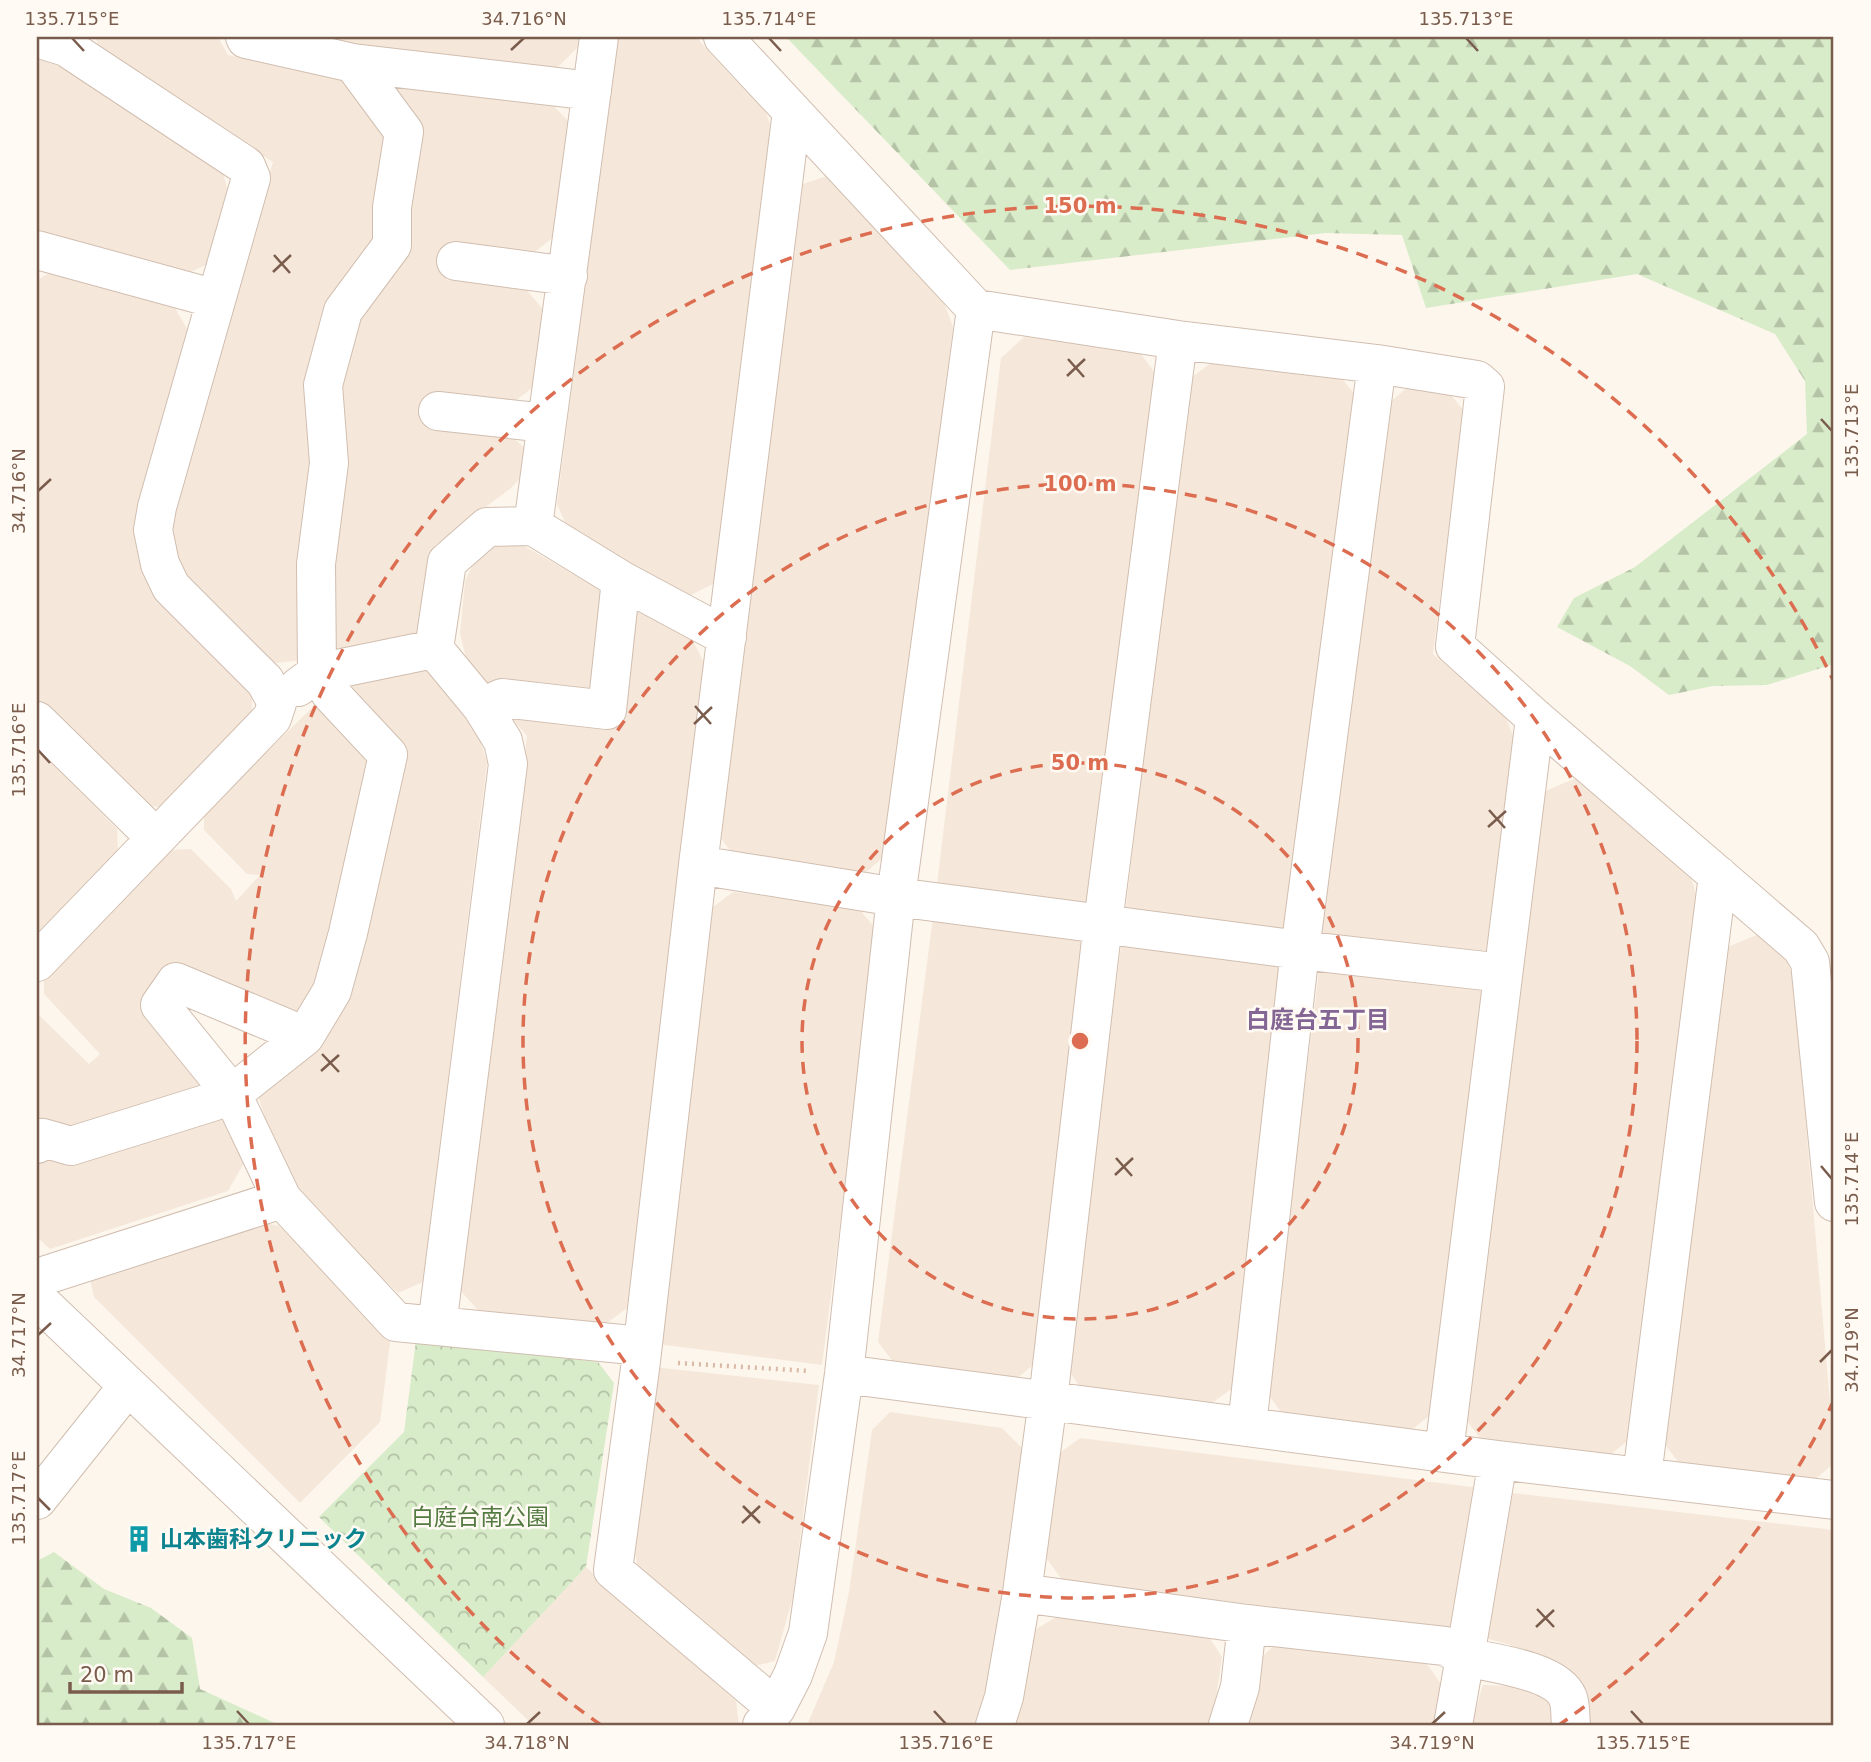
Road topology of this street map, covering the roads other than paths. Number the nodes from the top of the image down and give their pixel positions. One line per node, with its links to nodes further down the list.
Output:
1 (245, 37): 5 (street)
2 (599, 37): 6 (street)
3 (723, 37): 7 (street)
4 (57, 41): 11 (street)
5 (353, 63): 6 (street); 21 (street)
6 (592, 90): 10 (street)
7 (792, 111): 12 (street); 19 (street)
8 (37, 250): 11 (street)
9 (456, 261): 10 (street)
10 (568, 276): 16 (street)
11 (216, 299): 22 (street)
12 (976, 309): 13 (street); 29 (street)
13 (1178, 340): 14 (street); 30 (street)
14 (1377, 364): 24 (street); 31 (street)
15 (438, 411): 16 (street)
16 (546, 423): 17 (street)
17 (533, 526): 18 (street); 20 (street)
18 (621, 580): 19 (street); 23 (street)
19 (727, 637): 27 (street)
20 (434, 649): 21 (street); 23 (street)
21 (317, 673): 22 (street); 34 (street)
22 (277, 703): 26 (street)
23 (482, 707): 41 (street)
24 (1535, 718): 28 (street); 33 (street)
25 (37, 721): 26 (street)
26 (156, 838): 32 (street)
27 (698, 865): 29 (street); 42 (street)
28 (1718, 875): 38 (street); 49 (street)
29 (896, 898): 30 (street); 43 (street)
30 (1103, 923): 31 (street); 45 (street)
31 (1300, 950): 33 (street); 46 (street)
32 (37, 962)
33 (1503, 973): 47 (street)
34 (305, 1036): 35 (street); 35 (street)
35 (232, 1094): 36 (street); 37 (street)
36 (37, 1144)
37 (282, 1199): 39 (street); 41 (street)
38 (1834, 1202)
39 (37, 1278)
40 (37, 1299): 44 (street)
41 (438, 1326): 42 (street)
42 (641, 1354): 55 (street)
43 (844, 1374): 45 (street); 55 (street)
44 (128, 1386): 50 (street); 56 (street)
45 (1048, 1400): 46 (street); 52 (street)
46 (1247, 1426): 47 (street)
47 (1444, 1452): 48 (street)
48 (1498, 1460): 49 (street); 54 (street)
49 (1642, 1476): 51 (street)
50 (37, 1500)
51 (1834, 1500)
52 (1022, 1593): 53 (street); 57 (street)
53 (1247, 1624): 54 (street); 58 (street)
54 (1465, 1657): 59 (street); 60 (street)
55 (769, 1717)
56 (485, 1725)
57 (995, 1725)
58 (1228, 1725)
59 (1453, 1725)
60 (1571, 1725)

